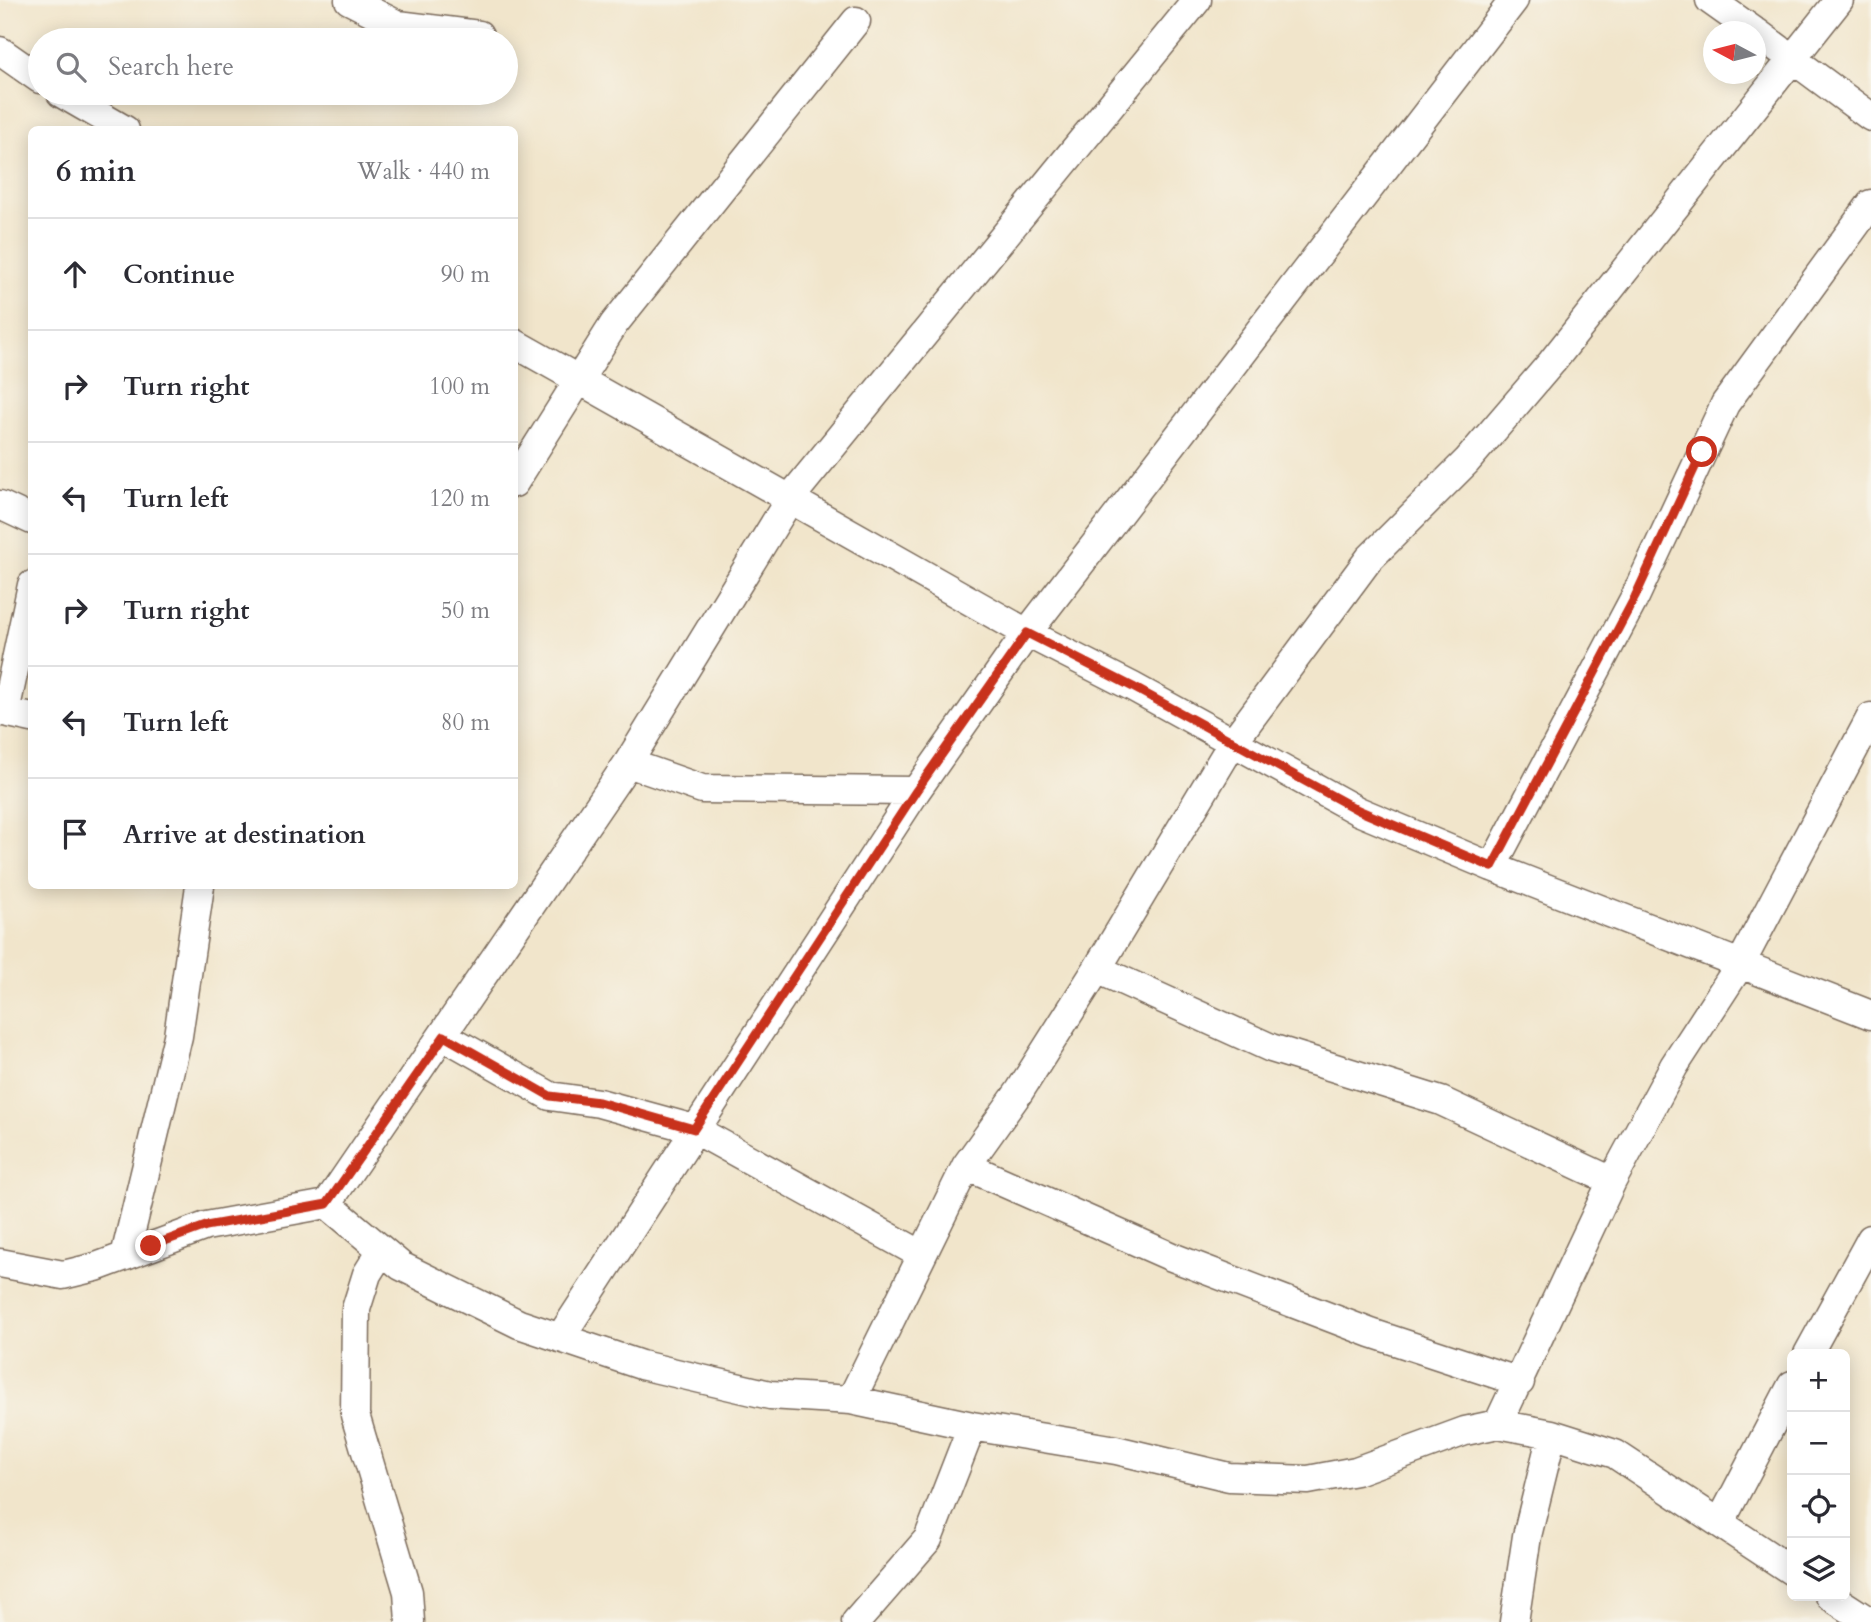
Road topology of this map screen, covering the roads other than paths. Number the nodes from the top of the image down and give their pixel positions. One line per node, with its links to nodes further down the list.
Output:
1 (349, 0): 8 (street)
2 (1197, 0): 20 (street)
3 (1514, 0): 24 (street)
4 (1710, 0): 7 (street)
5 (1839, 0): 11 (street)
6 (856, 21): 18 (street)
7 (1740, 21)
8 (422, 28)
9 (1766, 40): 11 (street)
10 (0, 51): 12 (street)
11 (1794, 59): 14 (street); 27 (street)
12 (28, 71)
13 (82, 105): 15 (street)
14 (1871, 117)
15 (118, 126)
16 (1871, 204): 30 (street)
17 (518, 345): 18 (street)
18 (580, 380): 19 (street); 20 (street)
19 (518, 477)
20 (790, 497): 24 (street); 28 (street)
21 (0, 505): 22 (street)
22 (28, 518)
23 (28, 611): 25 (street)
24 (1027, 633): 27 (street); 29 (street)
25 (12, 713)
26 (1871, 717): 32 (street)
27 (1233, 742): 30 (street); 33 (street)
28 (628, 763): 29 (street); 35 (street)
29 (916, 791): 36 (street)
30 (1492, 867): 32 (street)
31 (200, 889): 43 (street)
32 (1741, 963): 34 (street); 38 (street)
33 (1097, 969): 37 (street); 38 (street)
34 (1871, 1015)
35 (444, 1036): 36 (street); 39 (street)
36 (694, 1129): 42 (street); 45 (street)
37 (966, 1166): 42 (street); 47 (street)
38 (1612, 1181): 47 (street)
39 (327, 1204): 41 (street); 43 (street)
40 (1871, 1239): 46 (street)
41 (382, 1250): 45 (street); 56 (street)
42 (922, 1255): 49 (street)
43 (125, 1256): 44 (street)
44 (0, 1263)
45 (560, 1338): 49 (street)
46 (1811, 1349)
47 (1520, 1382): 50 (street)
48 (1787, 1394): 53 (street)
49 (851, 1400): 51 (street)
50 (1498, 1424): 51 (street); 52 (street)
51 (972, 1426): 57 (street)
52 (1552, 1434): 53 (street); 58 (street)
53 (1720, 1523): 54 (street)
54 (1787, 1568)
55 (1838, 1601): 59 (street)
56 (410, 1622)
57 (856, 1622)
58 (1514, 1622)
59 (1870, 1622)

